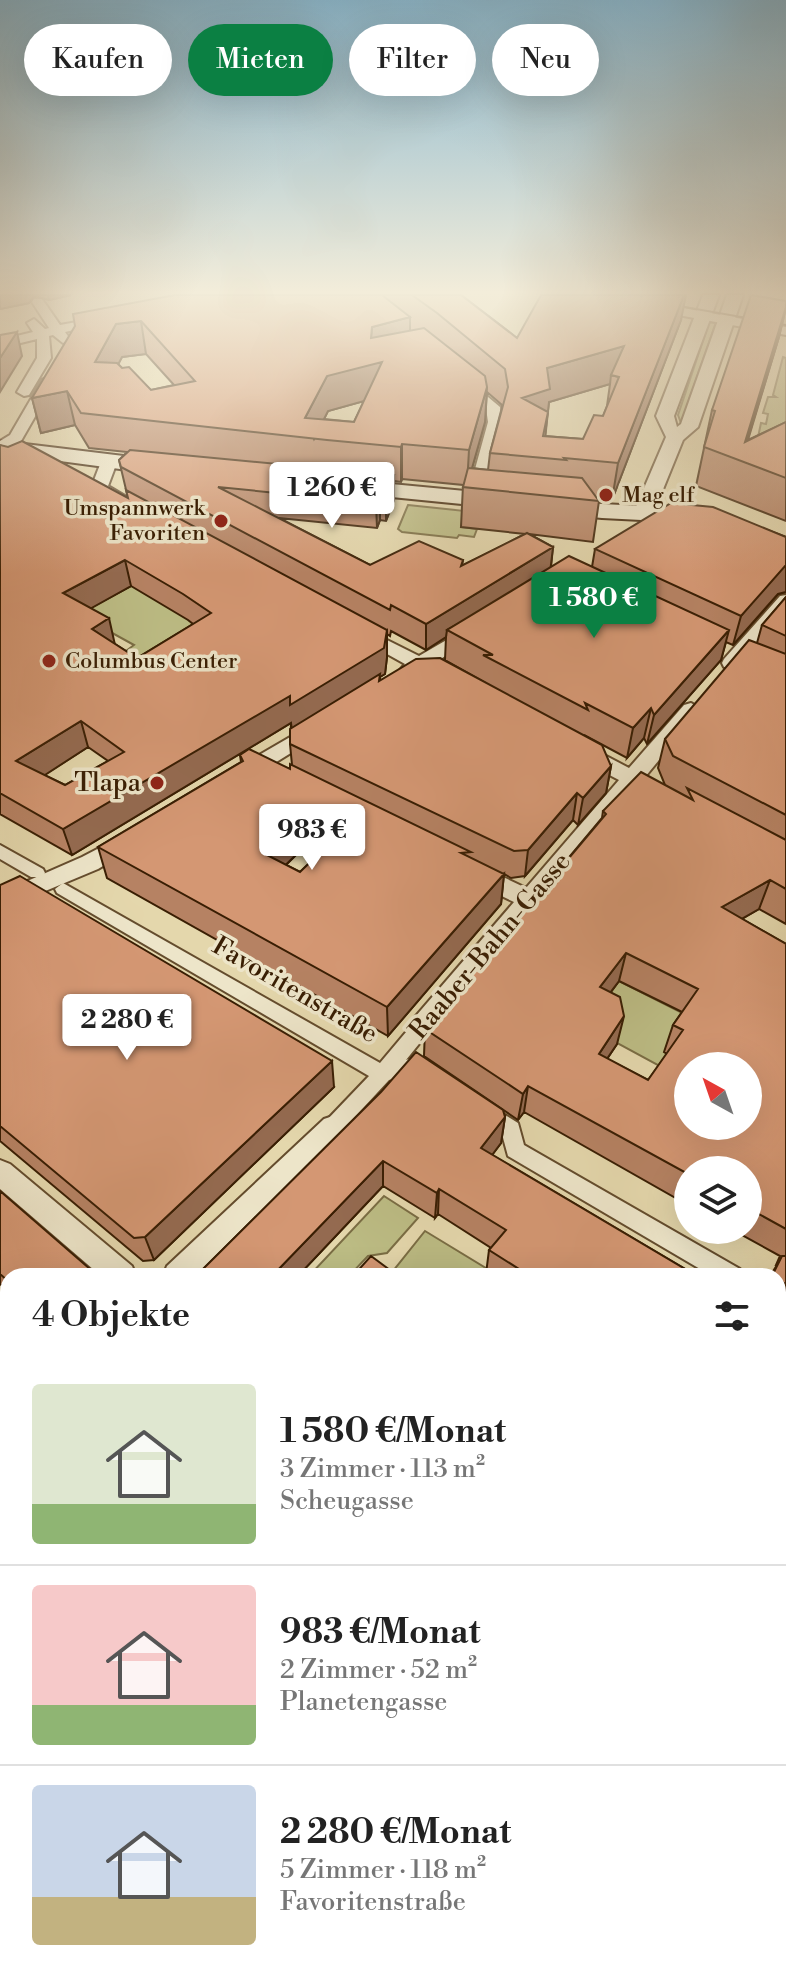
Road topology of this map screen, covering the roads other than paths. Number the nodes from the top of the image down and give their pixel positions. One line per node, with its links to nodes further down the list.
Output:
1 (29, 387): 7 (street)
2 (45, 387): 7 (street)
3 (470, 387): 11 (street)
4 (676, 387): 6 (street)
5 (703, 387): 6 (street)
6 (675, 437): 13 (street)
7 (2, 438): 8 (main road)
8 (109, 462): 9 (main road); 12 (street)
9 (190, 471)
10 (328, 485): 11 (main road)
11 (475, 498): 13 (main road)
12 (142, 511)
13 (638, 522): 14 (main road)
14 (786, 546)
15 (786, 600): 23 (street, Raaber-Bahn-Gasse)
16 (339, 620): 18 (street)
17 (486, 624): 18 (street)
18 (419, 664): 19 (street); 20 (street)
19 (395, 679)
20 (454, 683)
21 (336, 716): 24 (street)
22 (563, 741): 23 (street)
23 (631, 778): 25 (street); 31 (street, Raaber-Bahn-Gasse)
24 (218, 789)
25 (683, 806)
26 (141, 833): 32 (street)
27 (0, 851): 29 (street)
28 (459, 865): 31 (street)
29 (37, 873)
30 (63, 889): 34 (street, Favoritenstraße)
31 (528, 899): 33 (street, Raaber-Bahn-Gasse)
32 (0, 902)
33 (424, 1024): 34 (street, Raaber-Bahn-Gasse)
34 (382, 1074): 35 (street, Favoritenstraße); 37 (street, Raaber-Bahn-Gasse)
35 (438, 1078)
36 (462, 1095): 41 (street)
37 (333, 1127): 40 (street, Raaber-Bahn-Gasse)
38 (0, 1172): 39 (street)
39 (113, 1268)
40 (185, 1268)
41 (718, 1268)

